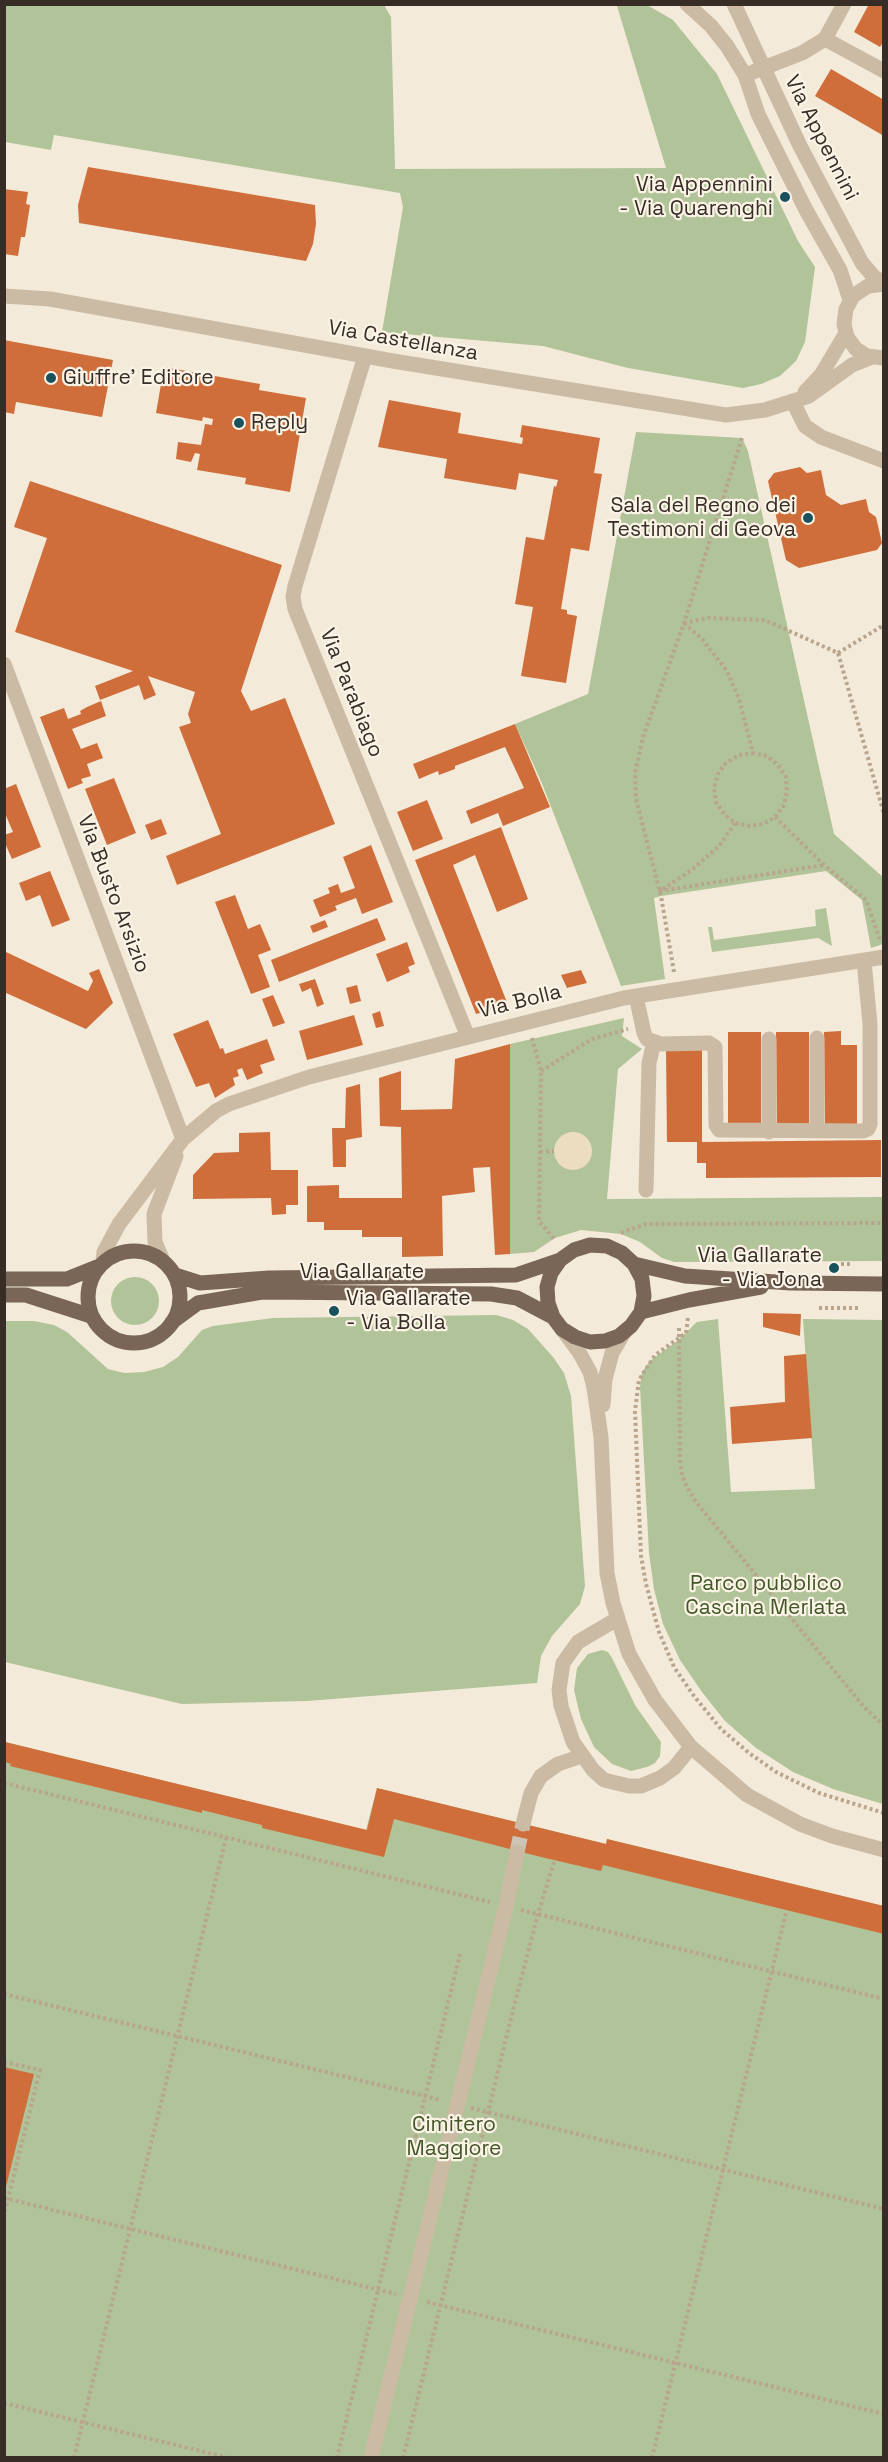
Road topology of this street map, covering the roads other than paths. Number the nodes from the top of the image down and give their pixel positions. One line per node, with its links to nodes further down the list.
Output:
1 (687, 4): 7 (street, Via Appennini)
2 (734, 4): 5 (street, Via Appennini)
3 (844, 4): 4 (street)
4 (825, 39): 5 (street); 6 (street)
5 (762, 69): 7 (street); 8 (street, Via Appennini)
6 (884, 71)
7 (745, 75): 10 (street, Via Appennini)
8 (884, 283): 10 (street, Via Appennini)
9 (4, 296): 12 (street, Via Castellanza)
10 (850, 300): 11 (street, Via Castellanza)
11 (846, 333): 13 (street, Via Castellanza); 14 (street, Via Castellanza)
12 (365, 356): 14 (street, Via Castellanza); 20 (street, Via Parabiago)
13 (878, 358): 14 (street, Via Castellanza)
14 (793, 402): 15 (street)
15 (884, 461)
16 (4, 664): 26 (street, Via Busto Arsizio)
17 (884, 957): 18 (street, Via Bolla)
18 (864, 961): 19 (street, Via Bolla); 24 (street)
19 (636, 996): 20 (street, Via Bolla); 23 (street)
20 (468, 1037): 26 (street, Via Bolla)
21 (817, 1038): 24 (street)
22 (769, 1039): 25 (street)
23 (651, 1041): 25 (street); 27 (street)
24 (817, 1131): 25 (street)
25 (769, 1132)
26 (183, 1139): 29 (street, Via Bolla); 30 (street, Via Bolla)
27 (646, 1190)
28 (560, 1260): 31 (main road, Via Gallarate); 32 (main road, Via Gallarate); 40 (main road)
29 (164, 1261): 30 (main road); 32 (main road)
30 (100, 1264): 33 (main road); 38 (main road)
31 (634, 1264): 34 (main road, Via Gallarate); 37 (main road)
32 (175, 1275): 39 (main road)
33 (4, 1280)
34 (791, 1283): 35 (main road, Via Gallarate); 37 (main road, Via Gallarate)
35 (884, 1284)
36 (4, 1295): 38 (main road, Via Gallarate)
37 (640, 1312): 41 (main road)
38 (91, 1316): 39 (main road, Via Gallarate)
39 (172, 1322): 40 (main road, Via Gallarate)
40 (557, 1323): 41 (main road, Via Gallarate); 42 (street)
41 (626, 1331): 42 (street)
42 (600, 1437): 43 (street)
43 (617, 1618): 44 (street); 45 (street)
44 (691, 1747): 45 (street); 47 (street)
45 (582, 1756): 46 (street)
46 (523, 1824)
47 (884, 1850)
48 (517, 1852): 49 (street)
49 (371, 2457)

